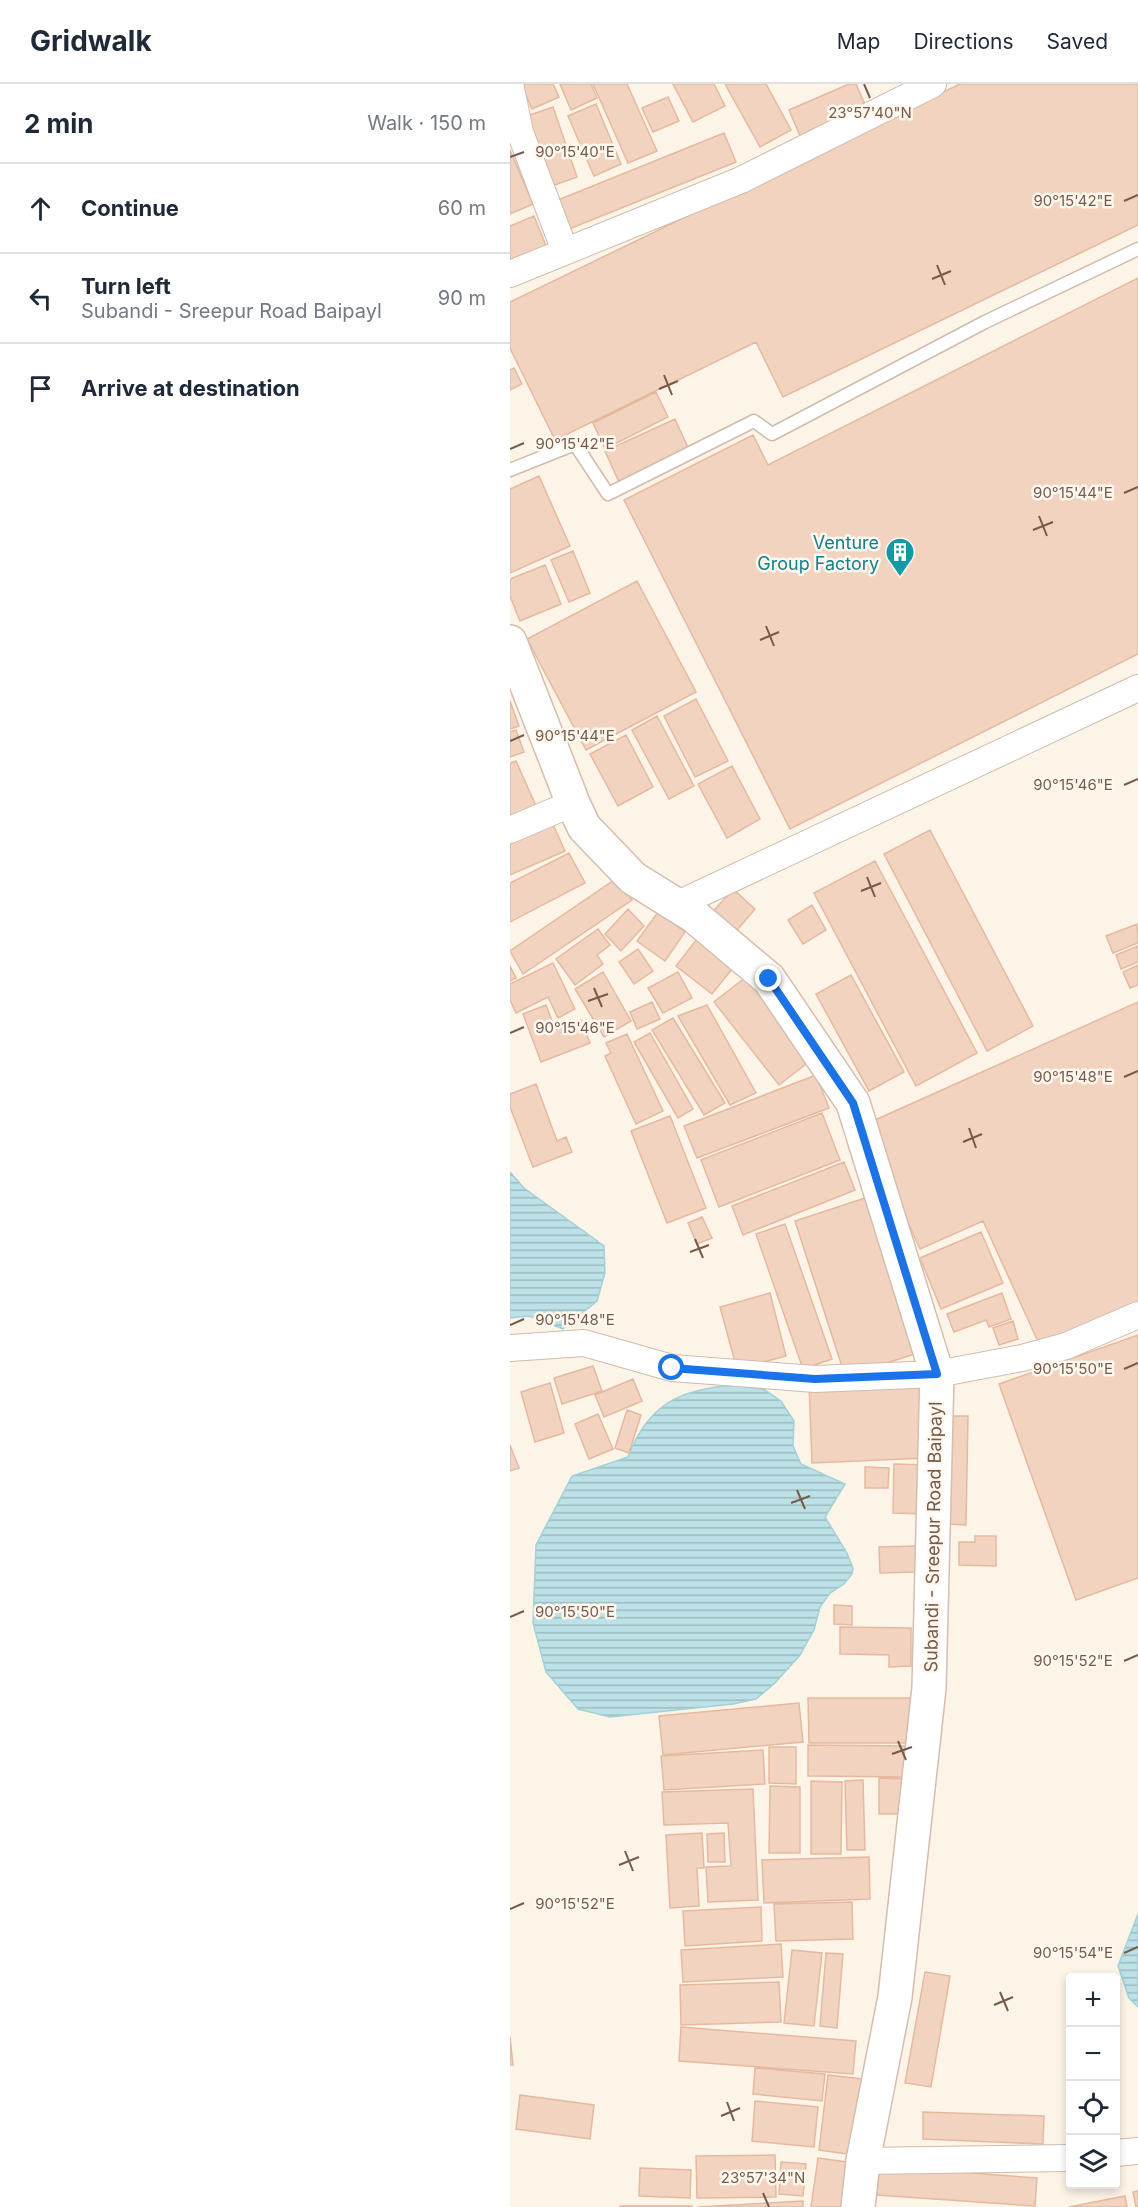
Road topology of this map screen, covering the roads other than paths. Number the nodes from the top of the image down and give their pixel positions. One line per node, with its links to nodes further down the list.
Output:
1 (510, 84): 4 (street)
2 (933, 84): 4 (street)
3 (1138, 249): 6 (lane)
4 (565, 251): 5 (street)
5 (510, 274)
6 (510, 470)
7 (510, 642): 9 (street, Subandi - Sreepur Road Baipayl)
8 (1138, 688): 11 (street)
9 (573, 803): 10 (street); 11 (street, Subandi - Sreepur Road Baipayl)
10 (510, 830)
11 (676, 905): 14 (street, Subandi - Sreepur Road Baipayl)
12 (1138, 1316): 14 (street)
13 (510, 1348): 14 (street)
14 (937, 1374): 18 (street, Subandi - Sreepur Road Baipayl)
15 (1138, 2151): 16 (street)
16 (1120, 2153)
17 (1066, 2158): 18 (street)
18 (863, 2161): 19 (street, Subandi - Sreepur Road Baipayl)
19 (858, 2207)

